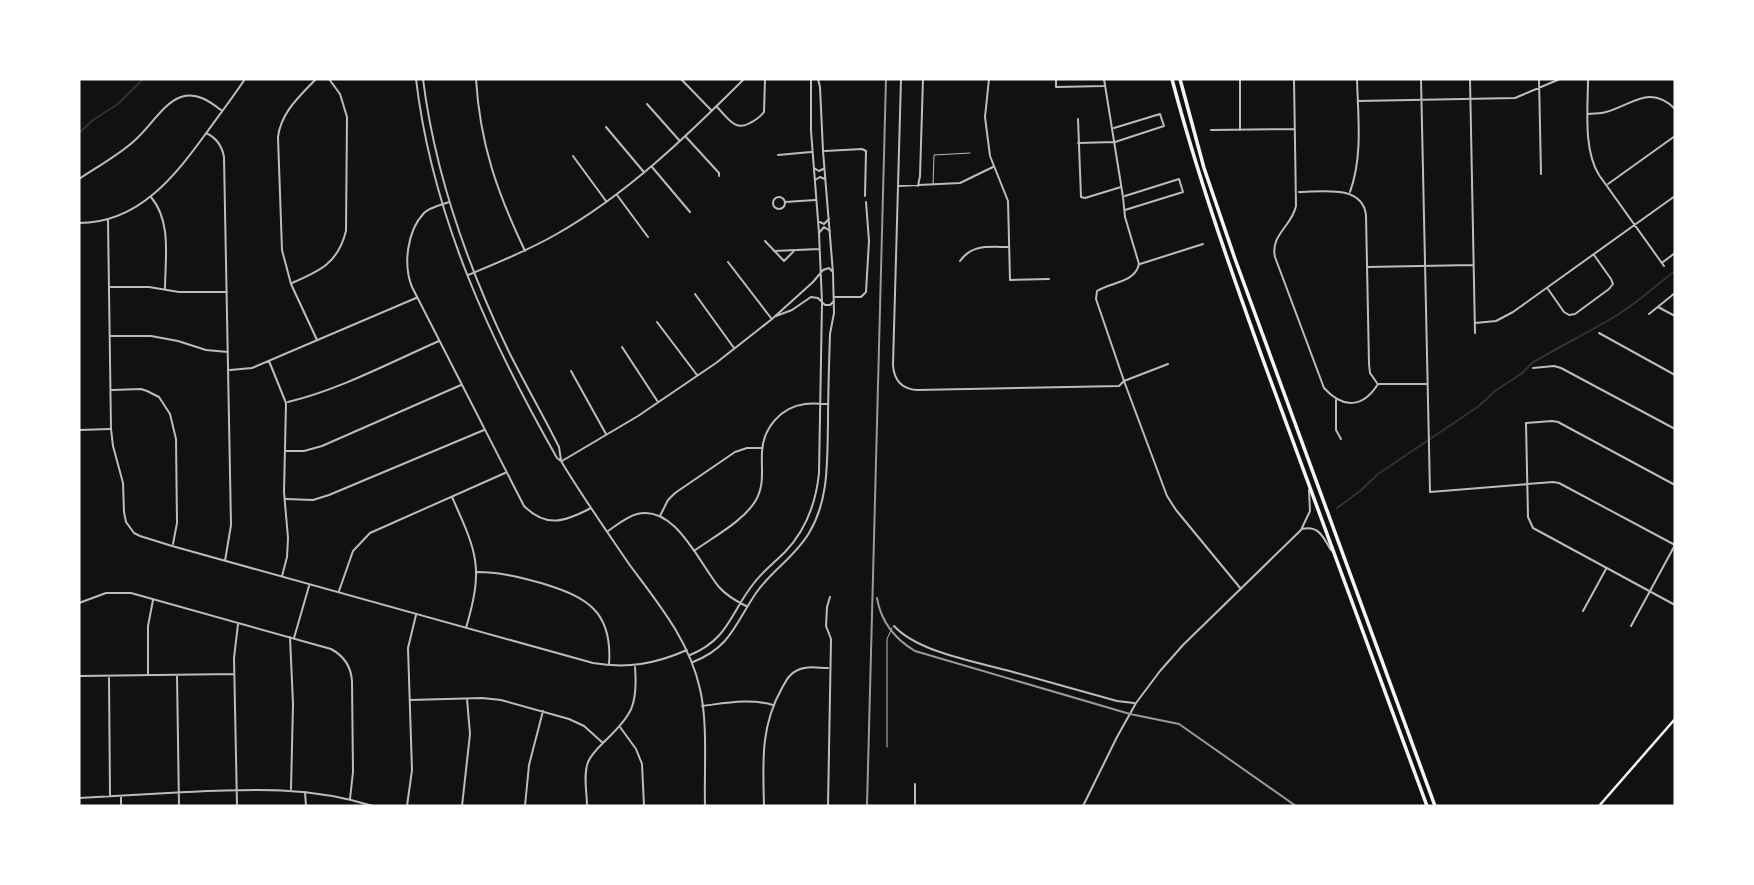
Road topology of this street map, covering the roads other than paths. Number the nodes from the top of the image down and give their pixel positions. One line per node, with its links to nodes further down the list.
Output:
1 (245, 79): 35 (street)
2 (316, 79): 113 (street)
3 (329, 79): 113 (street)
4 (416, 79): 82 (street)
5 (424, 79): 79 (street)
6 (476, 79): 98 (street)
7 (681, 79): 36 (street)
8 (744, 79): 33 (street)
9 (765, 79): 33 (street)
10 (811, 79): 51 (street)
11 (818, 79): 50 (street)
12 (901, 79): 67 (street)
13 (923, 79): 68 (street)
14 (989, 79): 58 (street)
15 (1056, 79): 27 (street)
16 (1104, 79): 27 (street)
17 (1172, 79): 166 (highway)
18 (1180, 79): 246 (highway)
19 (1240, 79): 43 (street)
20 (1294, 79): 41 (street)
21 (1357, 79): 31 (street)
22 (1421, 79): 30 (street)
23 (1470, 79): 29 (street)
24 (1539, 79): 28 (street)
25 (1560, 79): 28 (street)
26 (1588, 79): 37 (street)
27 (1105, 86): 40 (street)
28 (1539, 88): 29 (street); 60 (street)
29 (1471, 99): 30 (street); 105 (street)
30 (1422, 100): 31 (street); 106 (street)
31 (1357, 101): 72 (street)
32 (647, 104): 47 (street)
33 (717, 106): 36 (street)
34 (1675, 109): 37 (street)
35 (222, 110): 44 (street); 62 (street)
36 (712, 111): 45 (street)
37 (1588, 114): 66 (street)
38 (1078, 119): 49 (street)
39 (606, 127): 59 (street)
40 (1112, 129): 48 (street); 48 (street)
41 (1295, 129): 43 (street); 70 (street)
42 (1211, 130): 43 (street)
43 (1241, 130)
44 (206, 133): 73 (street); 117 (street)
45 (685, 136): 47 (street); 61 (street)
46 (1675, 136): 66 (street)
47 (680, 141): 55 (street)
48 (1115, 142): 49 (street); 69 (street)
49 (1078, 143): 69 (street)
50 (823, 151): 56 (street); 74 (street)
51 (812, 152): 53 (street); 57 (street)
52 (970, 153): 65 (lane)
53 (778, 155)
54 (573, 156): 78 (street)
55 (651, 166): 59 (street); 84 (street)
56 (824, 166): 57 (street); 63 (street)
57 (813, 167): 64 (street)
58 (993, 167): 65 (street); 95 (street)
59 (643, 172): 71 (street)
60 (1541, 174)
61 (719, 176)
62 (79, 179)
63 (826, 180): 64 (street); 86 (street)
64 (814, 181): 77 (street)
65 (933, 185): 68 (street)
66 (1606, 185): 89 (street)
67 (897, 186): 68 (street); 144 (street)
68 (918, 186)
69 (1122, 187): 76 (street)
70 (1297, 192): 72 (street); 149 (street)
71 (616, 194): 78 (street); 92 (street)
72 (1350, 194): 107 (street)
73 (150, 196): 87 (street); 116 (street)
74 (865, 196)
75 (1675, 196): 89 (street)
76 (1123, 197): 83 (street); 83 (street)
77 (816, 200): 80 (street); 85 (street)
78 (607, 201): 98 (street)
79 (449, 202): 82 (street); 109 (street)
80 (785, 202)
81 (866, 202): 121 (street)
82 (442, 205): 111 (street); 120 (street)
83 (1124, 211): 104 (street)
84 (690, 212)
85 (818, 218): 86 (street); 91 (street)
86 (830, 218): 90 (street)
87 (108, 220): 88 (street); 114 (street)
88 (79, 223)
89 (1635, 225): 100 (street); 101 (street)
90 (831, 232): 91 (street); 110 (street)
91 (819, 233): 96 (street)
92 (648, 237)
93 (765, 241): 99 (street)
94 (1203, 244): 104 (street)
95 (1009, 247): 102 (street); 112 (street)
96 (820, 248): 97 (street); 108 (street)
97 (795, 250): 99 (street); 99 (street)
98 (525, 251): 109 (street)
99 (774, 251)
100 (1675, 253)
101 (1594, 254): 115 (street); 115 (street)
102 (960, 261)
103 (728, 262): 126 (street)
104 (1139, 264): 144 (street)
105 (1474, 265): 106 (street); 128 (street)
106 (1425, 266): 107 (street); 146 (street)
107 (1367, 267): 145 (street)
108 (821, 272): 110 (street); 122 (street); 126 (street)
109 (474, 273): 111 (street); 162 (street)
110 (833, 273): 121 (street)
111 (467, 276): 162 (street)
112 (1048, 279)
113 (291, 284): 132 (street)
114 (109, 287): 116 (street); 131 (street)
115 (1547, 288): 128 (street)
116 (164, 290): 117 (street)
117 (228, 292): 136 (street)
118 (1675, 293): 123 (street)
119 (695, 294): 135 (street)
120 (417, 298): 132 (street); 133 (street)
121 (834, 299): 122 (street); 153 (street)
122 (822, 302): 126 (street); 152 (street)
123 (1658, 307): 124 (street); 125 (street)
124 (1649, 314)
125 (1675, 316)
126 (772, 319): 135 (street)
127 (657, 322): 143 (street)
128 (1475, 323): 129 (street)
129 (1475, 333)
130 (1599, 333): 142 (street)
131 (110, 336): 136 (street); 148 (street)
132 (317, 340): 137 (street)
133 (440, 341): 147 (street); 150 (street)
134 (622, 347): 151 (street)
135 (735, 348): 143 (street)
136 (229, 352): 140 (street)
137 (270, 361): 140 (street); 150 (street)
138 (1168, 364): 144 (street)
139 (1533, 368): 156 (street)
140 (229, 370): 179 (street)
141 (571, 371): 158 (street)
142 (1675, 374)
143 (698, 376): 151 (street)
144 (1124, 381): 184 (street)
145 (1378, 384): 146 (street); 149 (street)
146 (1427, 384): 164 (street)
147 (462, 385): 155 (street); 161 (street)
148 (110, 390): 154 (street); 176 (street)
149 (1336, 399): 159 (street)
150 (286, 403): 161 (street)
151 (658, 403): 158 (street)
152 (820, 404): 153 (street); 160 (street); 171 (street)
153 (828, 404): 172 (street)
154 (111, 429): 157 (street); 176 (street)
155 (485, 429): 163 (street); 168 (street)
156 (1675, 429)
157 (79, 430)
158 (607, 435): 162 (street)
159 (1341, 439)
160 (762, 448): 170 (street); 177 (street)
161 (285, 452): 168 (street)
162 (561, 461): 169 (street)
163 (506, 472): 167 (street); 169 (street)
164 (1527, 484): 165 (street); 175 (street); 180 (street)
165 (1675, 485)
166 (1309, 486): 173 (street); 178 (highway)
167 (451, 496): 181 (street); 185 (street)
168 (284, 499): 182 (street)
169 (591, 508): 174 (street)
170 (660, 516): 174 (street); 177 (street)
171 (808, 517): 172 (street); 190 (street)
172 (816, 520): 192 (street)
173 (1301, 530): 178 (street); 184 (street)
174 (607, 532): 200 (street)
175 (1675, 545): 186 (street)
176 (172, 546): 179 (street)
177 (694, 551): 190 (street)
178 (1333, 553): 245 (highway)
179 (225, 561): 182 (street)
180 (1607, 568): 186 (street); 193 (street)
181 (477, 572): 198 (street); 203 (street)
182 (282, 576): 183 (street)
183 (309, 584): 185 (street); 199 (street)
184 (1241, 589): 213 (street)
185 (339, 592): 194 (street)
186 (1650, 592): 191 (street); 197 (street)
187 (831, 597): 205 (street)
188 (153, 599): 189 (street); 195 (street); 210 (street)
189 (79, 601)
190 (740, 603): 192 (street); 201 (street)
191 (1675, 605)
192 (747, 607): 202 (street)
193 (1583, 611)
194 (416, 614): 198 (street); 212 (street)
195 (239, 623): 199 (street); 206 (street)
196 (894, 626): 213 (street); 220 (lane)
197 (1632, 626)
198 (466, 628): 203 (street)
199 (292, 638): 223 (street); 229 (street)
200 (687, 650): 201 (street); 204 (street)
201 (689, 655): 202 (street)
202 (692, 662): 215 (street)
203 (609, 666): 204 (street)
204 (635, 666): 218 (street)
205 (830, 668): 214 (street); 242 (street)
206 (234, 674): 207 (street); 222 (street)
207 (177, 675): 210 (street); 225 (street)
208 (79, 676): 209 (street)
209 (109, 676): 210 (street); 227 (street)
210 (148, 676)
211 (467, 699): 212 (street); 216 (street); 236 (street)
212 (410, 700): 235 (street)
213 (1136, 704): 244 (street)
214 (774, 705): 215 (street); 241 (street)
215 (702, 706): 240 (street)
216 (543, 711): 219 (street); 237 (street)
217 (1675, 719): 247 (main road)
218 (620, 727): 219 (street); 239 (street)
219 (603, 743): 238 (street)
220 (887, 747)
221 (915, 784): 243 (street)
222 (236, 790): 223 (street); 225 (street); 232 (street)
223 (291, 790): 224 (street)
224 (305, 791): 229 (street); 233 (street)
225 (179, 793): 226 (street); 231 (street)
226 (121, 795): 227 (street); 230 (street)
227 (110, 796): 228 (street)
228 (79, 797)
229 (350, 799): 234 (street)
230 (121, 806)
231 (179, 806)
232 (237, 806)
233 (306, 806)
234 (373, 806)
235 (407, 806)
236 (462, 806)
237 (525, 806)
238 (587, 806)
239 (644, 806)
240 (705, 806)
241 (764, 806)
242 (828, 806)
243 (915, 806)
244 (1083, 806)
245 (1427, 806)
246 (1436, 806)
247 (1599, 806)

